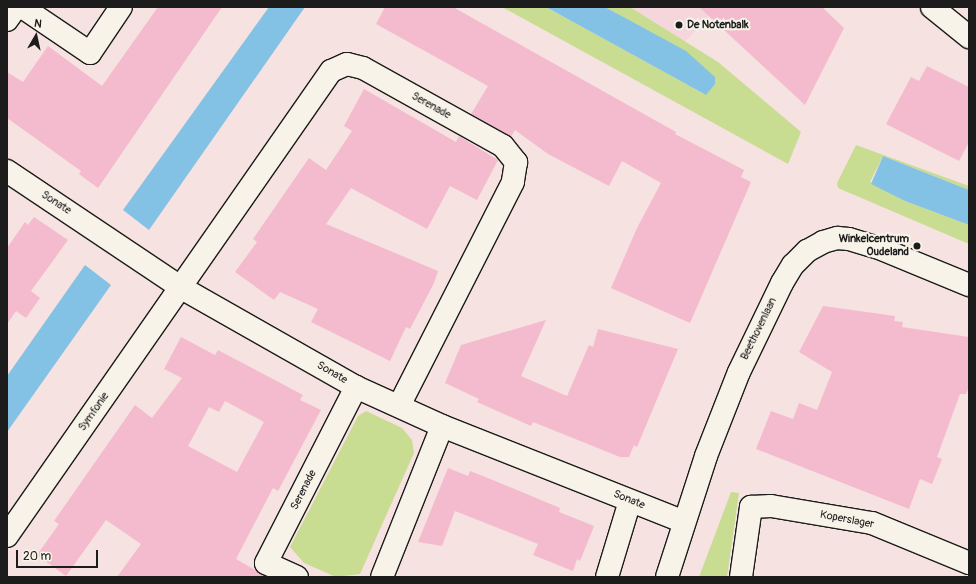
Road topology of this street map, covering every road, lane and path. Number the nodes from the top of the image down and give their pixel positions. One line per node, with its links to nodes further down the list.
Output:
1 (16, 7): 5 (street)
2 (22, 7): 3 (street)
3 (121, 7)
4 (932, 7): 6 (street)
5 (7, 20)
6 (969, 37)
7 (7, 170): 9 (street, Sonate)
8 (969, 285): 14 (street, Beethovenlaan)
9 (180, 287): 10 (street, Sonate); 11 (street, Serenade); 15 (street, Symfonie)
10 (356, 387): 11 (street, Sonate); 17 (street, Serenade)
11 (399, 406): 12 (street, Sonate)
12 (442, 426): 13 (street, Sonate); 18 (street)
13 (630, 500): 14 (street, Sonate); 19 (street)
14 (684, 522): 20 (street, Beethovenlaan)
15 (7, 536)
16 (964, 556): 21 (street, Koperslager)
17 (297, 577)
18 (382, 577)
19 (607, 577)
20 (667, 577)
21 (741, 577)

